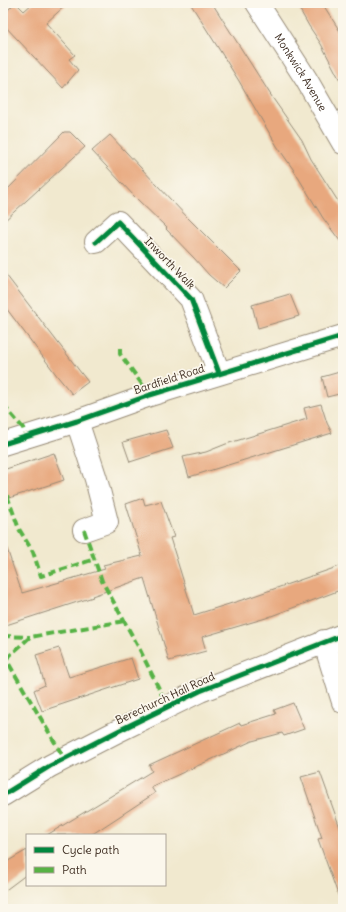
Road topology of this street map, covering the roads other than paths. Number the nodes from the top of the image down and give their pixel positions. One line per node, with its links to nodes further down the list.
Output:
1 (257, 3): 2 (street, Monkwick Avenue)
2 (340, 130)
3 (96, 242): 5 (street, Inworth Walk)
4 (343, 336): 5 (street, Bardfield Road)
5 (219, 373): 6 (street, Bardfield Road)
6 (77, 421): 7 (street, Bardfield Road); 8 (street)
7 (3, 444)
8 (84, 530)
9 (334, 638): 10 (street); 11 (street, Berechurch Hall Road)
10 (343, 702)
11 (3, 795)

